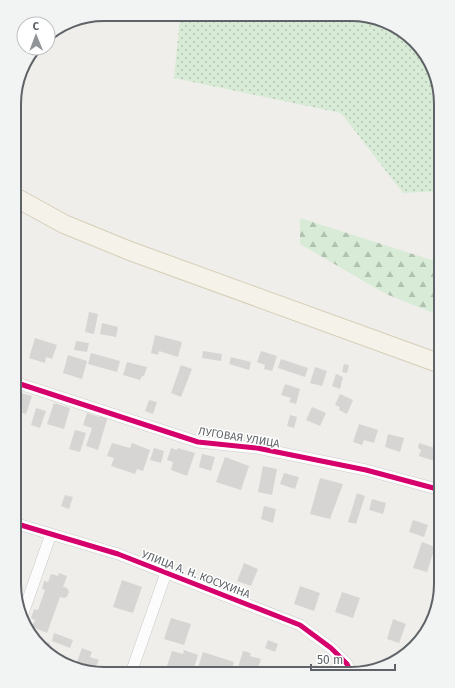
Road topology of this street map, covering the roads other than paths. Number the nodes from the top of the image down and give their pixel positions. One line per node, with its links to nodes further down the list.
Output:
1 (21, 200): 2 (main road)
2 (434, 361)
3 (21, 384): 4 (street, ЛУГОВАЯ УЛИЦА)
4 (434, 488)
5 (21, 525): 6 (street, УЛИЦА А. Н. КОСУХИНА)
6 (51, 534): 7 (street, УЛИЦА А. Н. КОСУХИНА); 8 (street)
7 (166, 573): 9 (street); 10 (street, УЛИЦА А. Н. КОСУХИНА)
8 (25, 608)
9 (132, 667)
10 (348, 667)

